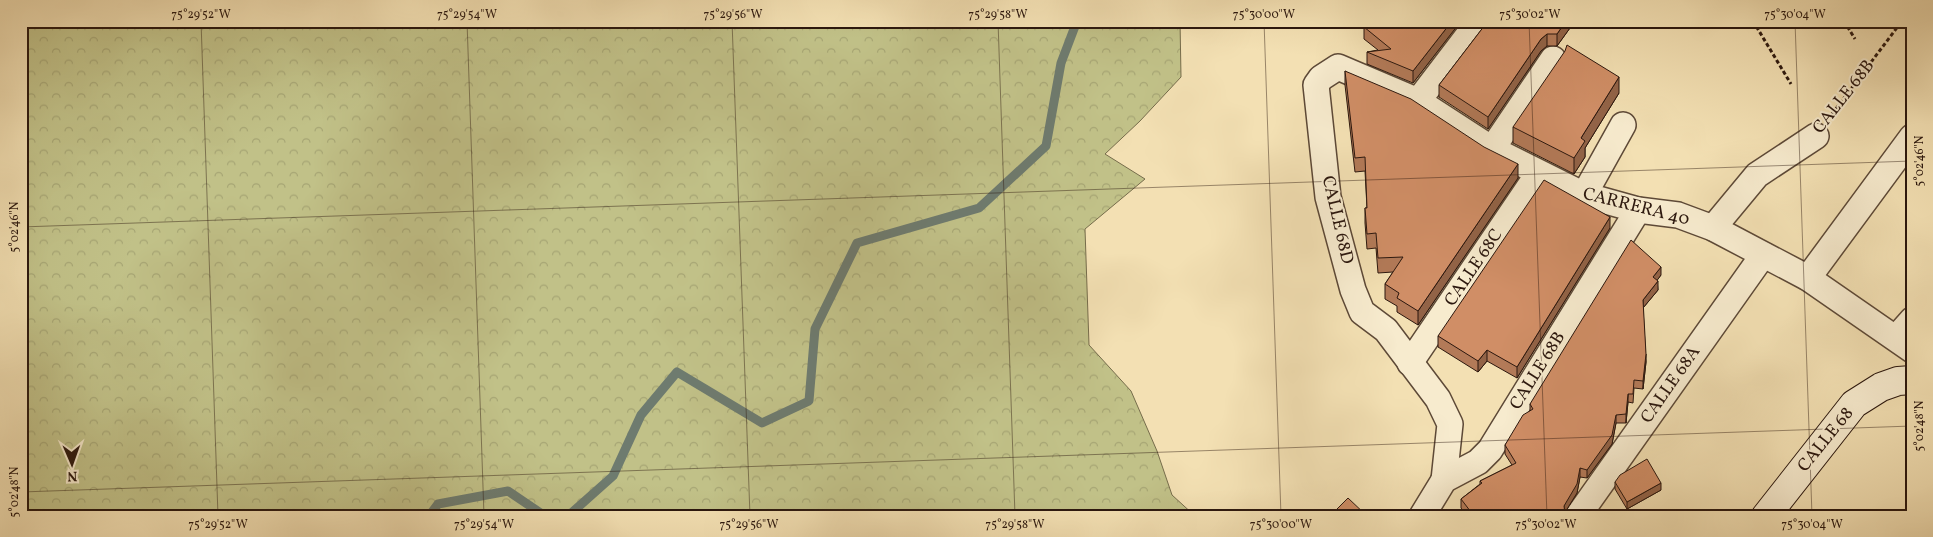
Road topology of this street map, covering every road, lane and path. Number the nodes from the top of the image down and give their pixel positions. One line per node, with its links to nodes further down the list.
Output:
1 (1479, 21): 9 (street)
2 (1753, 21): 8 (path)
3 (1844, 21): 5 (path)
4 (1902, 21): 11 (path, CALLE 68B)
5 (1855, 40)
6 (1553, 59): 13 (street)
7 (1328, 73): 9 (street, CARRERA 40); 21 (street, CALLE 68D)
8 (1791, 84)
9 (1418, 102): 13 (street, CARRERA 40)
10 (1623, 125): 15 (street)
11 (1816, 136): 17 (street, CALLE 68B)
12 (1912, 137): 19 (street)
13 (1492, 149): 14 (street, CARRERA 40)
14 (1538, 174): 15 (street, CARRERA 40); 21 (street, CALLE 68C)
15 (1584, 195): 16 (street, CARRERA 40)
16 (1638, 210): 17 (street, CARRERA 40); 23 (street, CALLE 68B)
17 (1713, 228): 18 (street, CARRERA 40)
18 (1763, 255): 19 (street, CARRERA 40); 25 (street, CALLE 68A)
19 (1808, 278): 20 (street, CARRERA 40)
20 (1907, 336)
21 (1410, 363): 23 (street)
22 (1905, 380): 26 (main road, CALLE 68)
23 (1444, 480): 24 (street)
24 (1422, 516)
25 (1578, 516)
26 (1766, 516)

